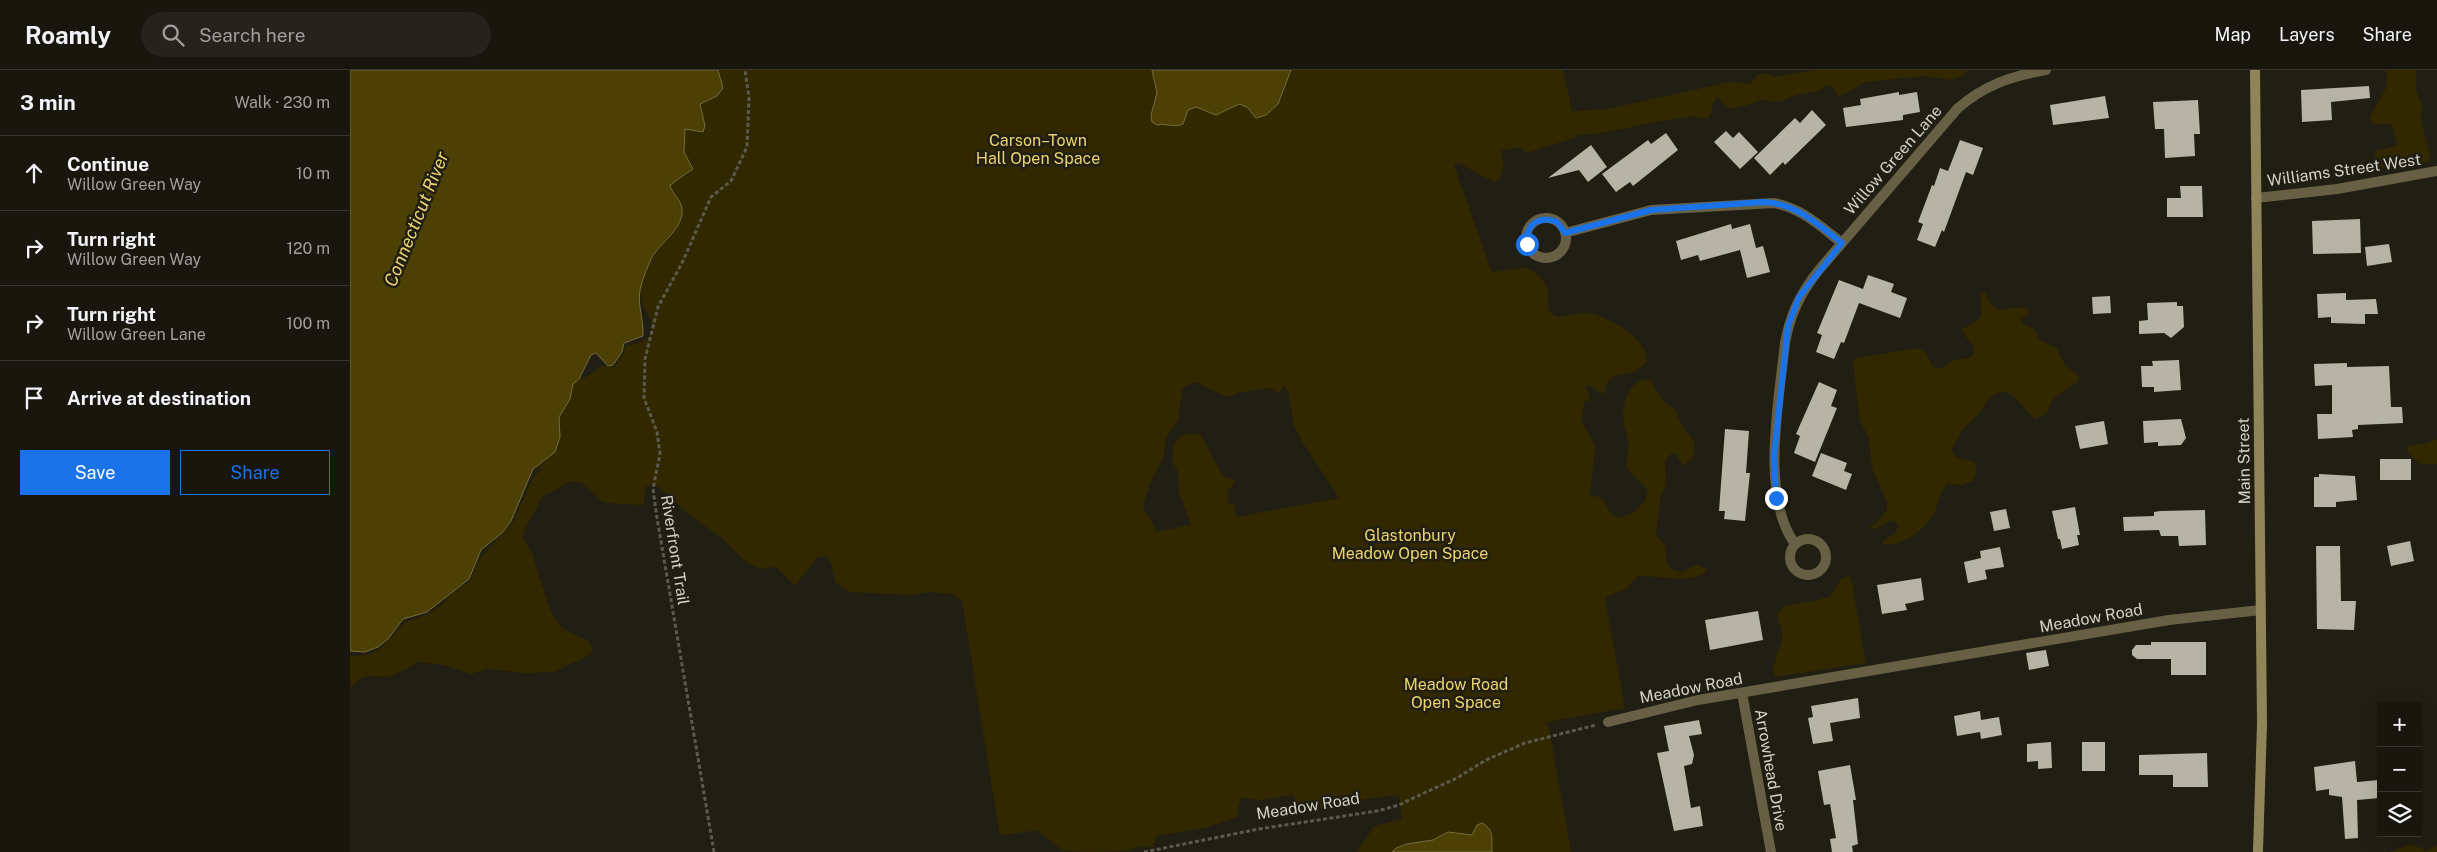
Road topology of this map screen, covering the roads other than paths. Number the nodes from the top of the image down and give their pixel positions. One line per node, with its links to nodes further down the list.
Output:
1 (2046, 70): 6 (street, Willow Green Lane)
2 (2255, 70): 4 (main road, Main Street)
3 (2437, 171): 4 (street, Williams Street West)
4 (2256, 198): 8 (main road, Main Street)
5 (1565, 233): 6 (street)
6 (1842, 243): 7 (street, Willow Green Lane)
7 (1795, 544)
8 (2260, 610): 9 (street, Meadow Road); 12 (main road, Main Street)
9 (1742, 693): 10 (street, Meadow Road); 11 (street, Arrowhead Drive)
10 (1608, 722)
11 (1771, 852)
12 (2258, 852)

